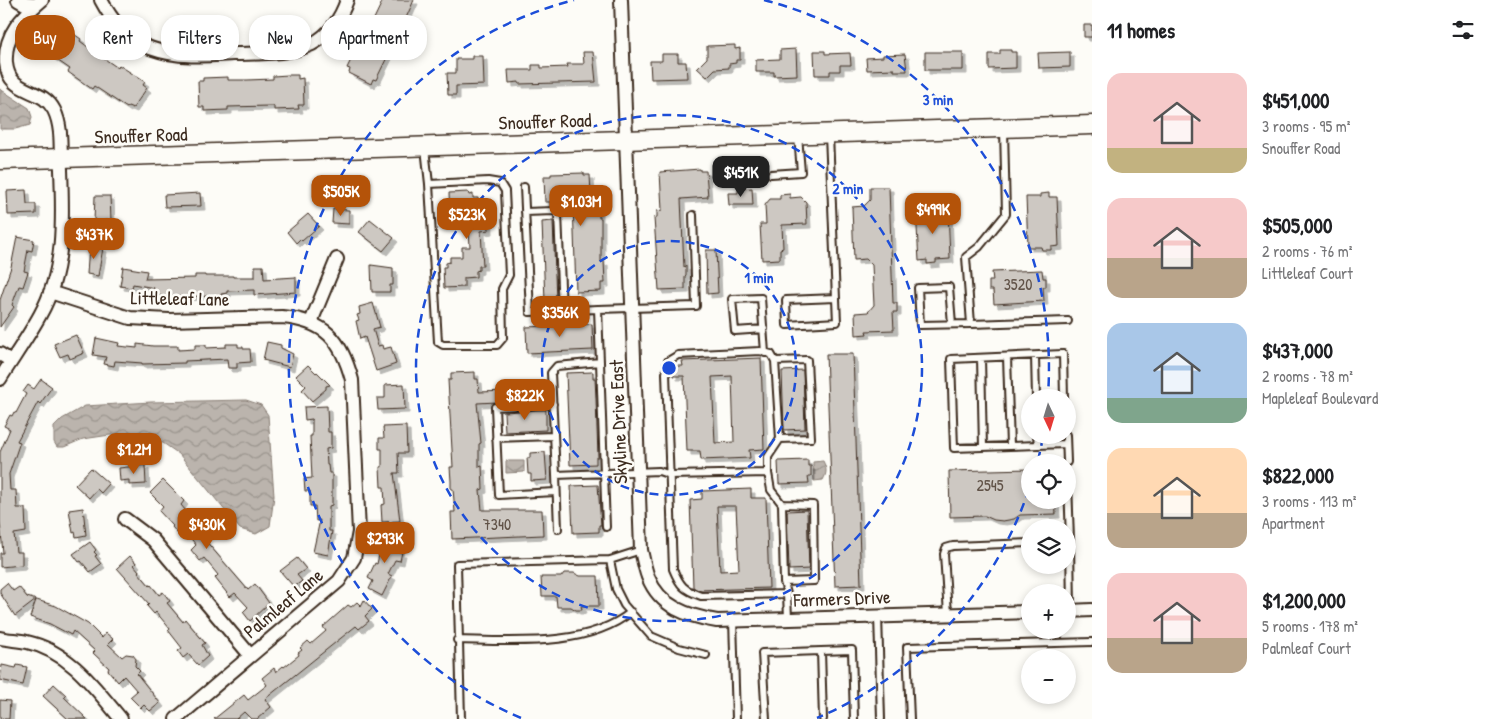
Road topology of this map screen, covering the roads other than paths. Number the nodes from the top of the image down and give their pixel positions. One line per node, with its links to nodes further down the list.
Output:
1 (18, 0): 5 (street)
2 (101, 0): 3 (street)
3 (347, 0)
4 (621, 0): 11 (street, Skyline Drive East)
5 (39, 3): 6 (street)
6 (3, 61): 13 (street)
7 (1092, 125): 8 (main road, Snouffer Road)
8 (1004, 128): 9 (main road, Snouffer Road); 29 (lane)
9 (829, 133): 10 (main road, Snouffer Road); 22 (lane)
10 (798, 134): 11 (main road, Snouffer Road); 15 (lane)
11 (625, 140): 12 (main road, Snouffer Road); 23 (street, Skyline Drive East)
12 (424, 147): 13 (main road, Snouffer Road); 16 (lane)
13 (61, 159): 14 (main road, Snouffer Road); 21 (street)
14 (0, 160)
15 (772, 174)
16 (429, 184): 16 (lane)
17 (524, 187): 18 (lane)
18 (525, 212): 25 (lane); 25 (lane)
19 (693, 215): 23 (lane)
20 (337, 259): 27 (street)
21 (50, 292): 27 (street, Littleleaf Lane); 34 (street)
22 (836, 298): 22 (lane)
23 (632, 308): 24 (lane); 50 (street, Skyline Drive East)
24 (598, 309): 25 (lane); 37 (lane)
25 (562, 311)
26 (1068, 321): 29 (lane)
27 (311, 322): 79 (street, Palmleaf Lane)
28 (952, 324): 28 (lane); 29 (lane)
29 (972, 324)
30 (764, 329): 30 (lane); 31 (lane)
31 (765, 352): 36 (lane); 54 (lane)
32 (1035, 356): 33 (lane); 39 (lane); 40 (lane)
33 (1007, 357): 35 (lane); 47 (lane)
34 (5, 358): 38 (street)
35 (981, 358): 48 (lane); 48 (lane)
36 (775, 361): 44 (lane); 44 (lane)
37 (600, 362): 41 (lane); 51 (lane)
38 (0, 379)
39 (1036, 389)
40 (1064, 389)
41 (553, 404): 42 (lane); 43 (lane)
42 (554, 436): 43 (lane); 53 (lane)
43 (496, 438): 55 (lane)
44 (780, 439): 52 (lane)
45 (1066, 444): 46 (lane); 49 (lane)
46 (1038, 445): 47 (lane)
47 (1010, 446): 48 (lane)
48 (982, 447)
49 (1067, 454)
50 (638, 471): 51 (lane); 54 (lane); 61 (street, Skyline Drive East)
51 (605, 473): 53 (lane); 58 (lane)
52 (768, 473): 54 (lane); 56 (lane)
53 (556, 475): 55 (lane)
54 (670, 475): 64 (lane)
55 (556, 492): 59 (lane)
56 (782, 504): 63 (lane); 63 (lane)
57 (125, 519): 79 (street)
58 (606, 527)
59 (558, 529)
60 (1021, 543): 70 (lane)
61 (641, 550): 62 (lane); 65 (street, Skyline Drive East)
62 (610, 560): 68 (lane); 75 (lane)
63 (784, 582): 64 (lane)
64 (787, 594): 72 (lane)
65 (662, 598): 73 (street, Farmers Drive)
66 (1092, 610): 67 (street)
67 (1076, 611)
68 (631, 612): 75 (lane); 78 (lane)
69 (1021, 612): 70 (street, Farmers Drive)
70 (948, 614): 71 (street, Farmers Drive)
71 (878, 615): 72 (street, Farmers Drive); 87 (lane)
72 (788, 618): 73 (street, Farmers Drive)
73 (733, 620): 83 (lane)
74 (0, 638): 80 (street)
75 (458, 640): 82 (lane)
76 (1092, 642): 88 (lane)
77 (821, 651): 84 (lane); 85 (lane); 86 (lane)
78 (706, 654)
79 (250, 655): 81 (street, Palmleaf Lane)
80 (121, 719)
81 (176, 719)
82 (460, 719)
83 (736, 719)
84 (766, 719)
85 (823, 719)
86 (854, 719)
87 (881, 719)
88 (910, 719)

